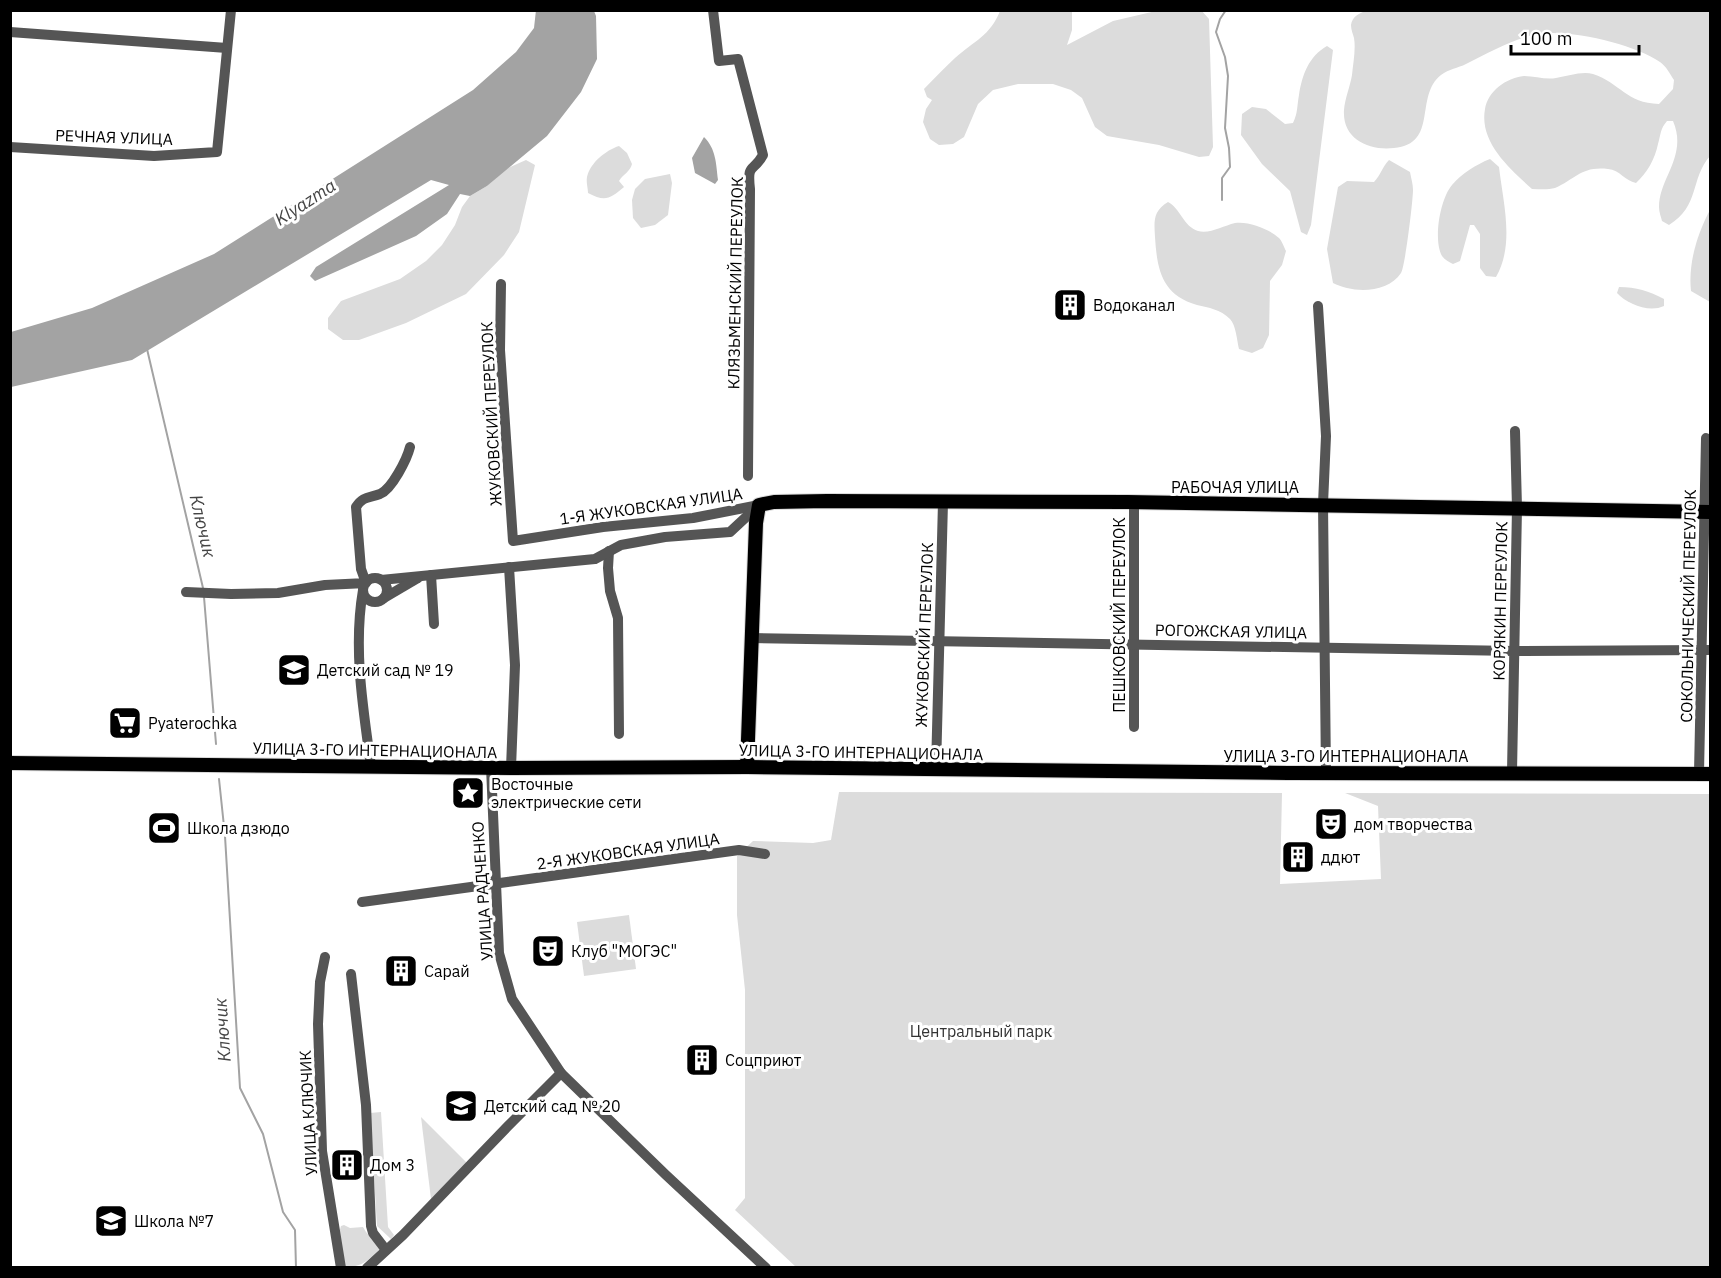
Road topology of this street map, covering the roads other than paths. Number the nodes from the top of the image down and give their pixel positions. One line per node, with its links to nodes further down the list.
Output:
1 (231, 10): 4 (street)
2 (714, 10): 11 (street, КЛЯЗЬМЕНСКИЙ ПЕРЕУЛОК)
3 (10, 32): 4 (street)
4 (227, 48): 5 (street, РЕЧНАЯ УЛИЦА)
5 (10, 147)
6 (501, 284): 18 (street, ЖУКОВСКИЙ ПЕРЕУЛОК)
7 (1318, 306): 14 (street)
8 (1515, 431): 16 (street, КОРЯКИН ПЕРЕУЛОК)
9 (1706, 438): 17 (street, СОКОЛЬНИЧЕСКИЙ ПЕРЕУЛОК)
10 (410, 447): 23 (street)
11 (748, 476)
12 (943, 502): 13 (main road, РАБОЧАЯ УЛИЦА); 15 (main road, РАБОЧАЯ УЛИЦА); 30 (street, ЖУКОВСКИЙ ПЕРЕУЛОК)
13 (1134, 503): 14 (main road, РАБОЧАЯ УЛИЦА); 31 (street, ПЕШКОВСКИЙ ПЕРЕУЛОК)
14 (1323, 504): 16 (main road, РАБОЧАЯ УЛИЦА); 32 (street)
15 (759, 505): 18 (street, 1-Я ЖУКОВСКАЯ УЛИЦА); 19 (street, 1-Я ЖУКОВСКАЯ УЛИЦА); 29 (main road)
16 (1517, 508): 17 (main road, РАБОЧАЯ УЛИЦА); 34 (street, КОРЯКИН ПЕРЕУЛОК)
17 (1708, 512): 33 (street, СОКОЛЬНИЧЕСКИЙ ПЕРЕУЛОК)
18 (513, 541)
19 (609, 551): 20 (street, 1-Я ЖУКОВСКАЯ УЛИЦА); 36 (street)
20 (509, 567): 21 (street, 1-Я ЖУКОВСКАЯ УЛИЦА); 41 (street)
21 (427, 575): 22 (street, 1-Я ЖУКОВСКАЯ УЛИЦА); 25 (street); 28 (street)
22 (381, 580): 23 (street); 25 (street)
23 (364, 587): 24 (street); 26 (street); 27 (street)
24 (186, 592)
25 (384, 598): 26 (street)
26 (372, 602): 27 (street)
27 (360, 613): 38 (street)
28 (434, 624)
29 (751, 638): 30 (street, РОГОЖСКАЯ УЛИЦА); 40 (main road)
30 (938, 643): 31 (street, РОГОЖСКАЯ УЛИЦА); 42 (street, ЖУКОВСКИЙ ПЕРЕУЛОК)
31 (1134, 645): 32 (street, РОГОЖСКАЯ УЛИЦА); 35 (street, ПЕШКОВСКИЙ ПЕРЕУЛОК)
32 (1324, 647): 34 (street, РОГОЖСКАЯ УЛИЦА); 44 (street)
33 (1706, 650): 34 (street, РОГОЖСКАЯ УЛИЦА); 45 (street, СОКОЛЬНИЧЕСКИЙ ПЕРЕУЛОК)
34 (1514, 651): 43 (street, КОРЯКИН ПЕРЕУЛОК)
35 (1134, 727)
36 (619, 734)
37 (10, 763): 38 (main road, УЛИЦА 3-ГО ИНТЕРНАЦИОНАЛА)
38 (371, 766): 39 (main road, УЛИЦА 3-ГО ИНТЕРНАЦИОНАЛА)
39 (491, 767): 41 (main road, УЛИЦА 3-ГО ИНТЕРНАЦИОНАЛА); 47 (street, УЛИЦА РАДЧЕНКО)
40 (747, 767): 41 (main road, УЛИЦА 3-ГО ИНТЕРНАЦИОНАЛА); 42 (main road, УЛИЦА 3-ГО ИНТЕРНАЦИОНАЛА)
41 (511, 768)
42 (936, 769): 44 (main road, УЛИЦА 3-ГО ИНТЕРНАЦИОНАЛА)
43 (1512, 772): 44 (main road, УЛИЦА 3-ГО ИНТЕРНАЦИОНАЛА); 45 (main road, УЛИЦА 3-ГО ИНТЕРНАЦИОНАЛА)
44 (1326, 773)
45 (1705, 773)
46 (765, 854): 47 (street, 2-Я ЖУКОВСКАЯ УЛИЦА)
47 (495, 884): 48 (street, 2-Я ЖУКОВСКАЯ УЛИЦА); 51 (street, УЛИЦА РАДЧЕНКО)
48 (362, 902)
49 (325, 957): 53 (street, УЛИЦА КЛЮЧИК)
50 (351, 974): 52 (street)
51 (561, 1073): 52 (street); 55 (street, УЛИЦА РАДЧЕНКО)
52 (386, 1250): 54 (street)
53 (341, 1268)
54 (367, 1268)
55 (766, 1268)

